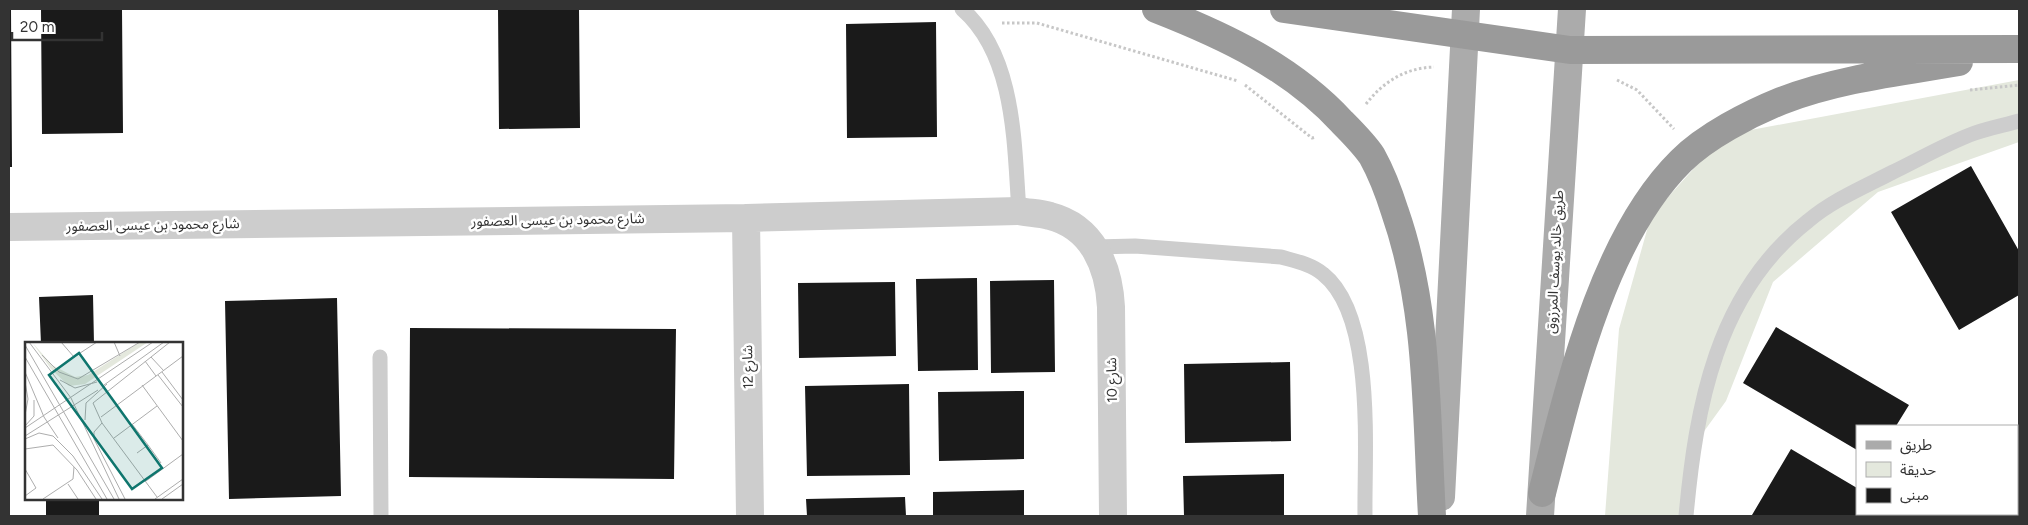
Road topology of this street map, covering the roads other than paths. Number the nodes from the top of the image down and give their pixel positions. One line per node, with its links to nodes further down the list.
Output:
1 (962, 9): 10 (lane)
2 (1156, 9): 20 (highway)
3 (1284, 9): 6 (highway)
4 (1466, 9): 6 (main road)
5 (1572, 9): 7 (main road, طريق خالد يوسف المرزوق)
6 (1464, 36): 7 (highway); 21 (main road)
7 (1570, 50): 8 (highway); 15 (main road, طريق خالد يوسف المرزوق)
8 (2019, 50): 15 (highway)
9 (2019, 121): 22 (lane)
10 (1019, 211): 11 (street, شارع محمود بن عيسى العصفور); 13 (street, شارع محمود بن عيسى العصفور)
11 (746, 218): 12 (street, شارع محمود بن عيسى العصفور); 17 (street, شارع 12)
12 (9, 226)
13 (1095, 247): 18 (street, شارع 10); 19 (lane)
14 (380, 356): 16 (lane)
15 (1541, 505)
16 (381, 516)
17 (750, 516)
18 (1113, 516)
19 (1365, 516)
20 (1432, 516)
21 (1440, 516)
22 (1686, 516)

